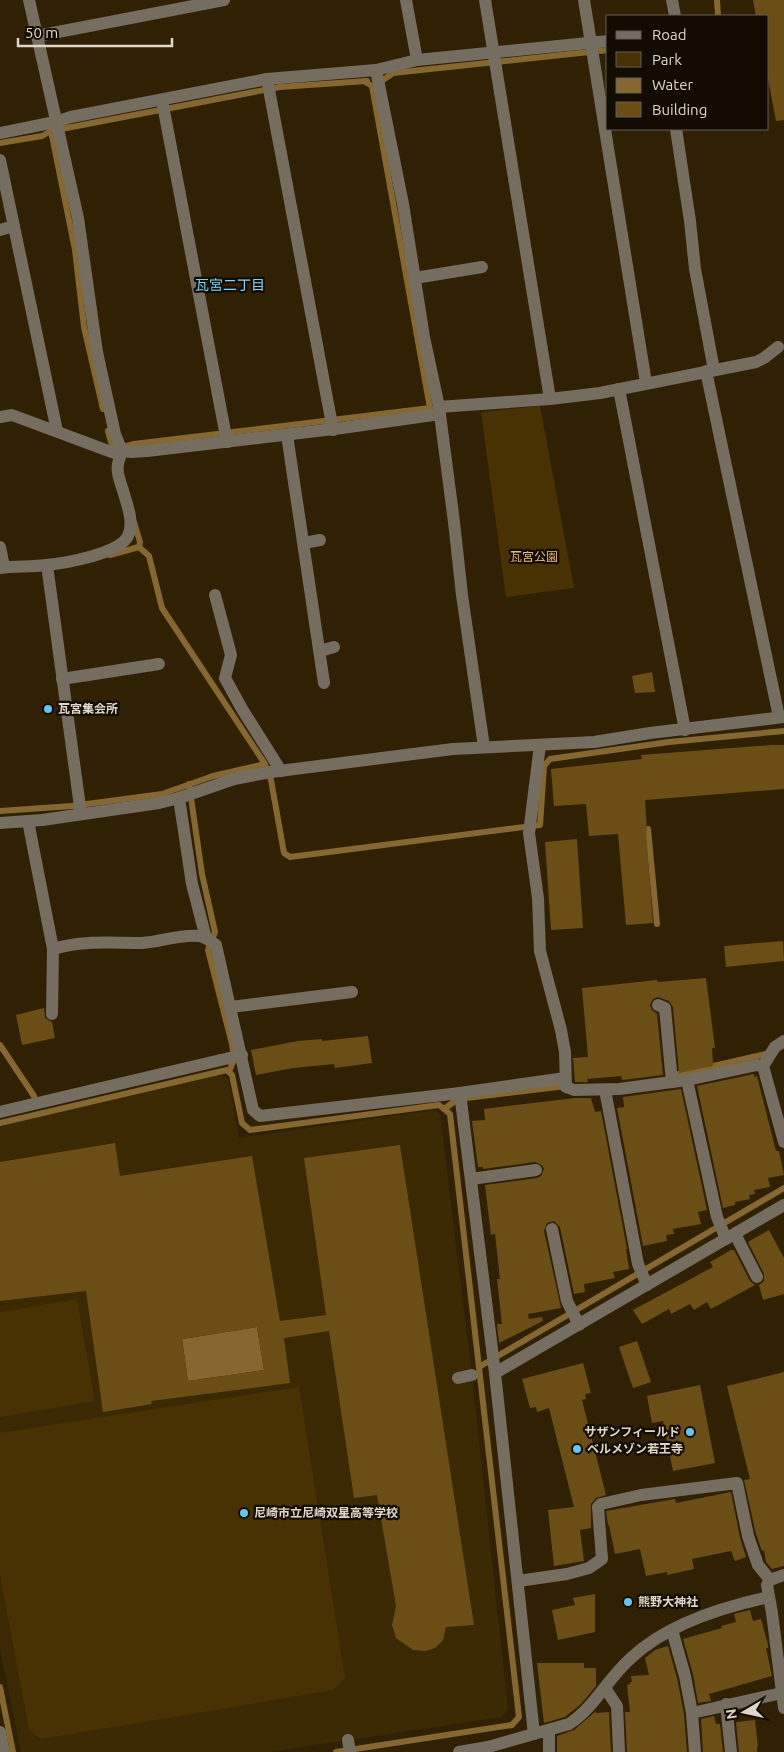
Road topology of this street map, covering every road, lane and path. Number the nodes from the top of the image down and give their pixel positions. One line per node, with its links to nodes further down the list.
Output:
1 (28, 0): 8 (street)
2 (224, 0): 8 (street)
3 (406, 0): 12 (street)
4 (485, 0): 11 (street)
5 (584, 0): 10 (street)
6 (672, 0): 7 (street)
7 (675, 15)
8 (37, 36): 16 (street)
9 (606, 41): 10 (street)
10 (591, 43): 11 (street); 26 (street)
11 (494, 53): 12 (street); 28 (street)
12 (417, 60): 13 (street)
13 (376, 70): 14 (street); 23 (street)
14 (267, 79): 15 (street); 31 (street)
15 (162, 100): 16 (street); 34 (street)
16 (57, 121): 18 (street); 35 (street)
17 (676, 130): 25 (street)
18 (0, 133)
19 (0, 160): 20 (street)
20 (14, 226): 21 (street); 32 (street)
21 (0, 230)
22 (482, 267): 23 (street)
23 (415, 278): 29 (street)
24 (778, 347): 25 (street)
25 (710, 371): 26 (street); 47 (street)
26 (646, 383): 27 (street)
27 (619, 389): 28 (street); 48 (street)
28 (550, 399): 29 (street)
29 (439, 411): 31 (street); 50 (street)
30 (0, 417): 32 (street)
31 (333, 430): 33 (street)
32 (57, 431): 35 (street)
33 (287, 435): 34 (street); 37 (street)
34 (227, 442): 35 (street)
35 (124, 450): 39 (street)
36 (320, 540): 37 (street)
37 (304, 543): 43 (street)
38 (0, 547): 40 (street)
39 (47, 565): 40 (street); 45 (street)
40 (2, 567)
41 (215, 594): 51 (street)
42 (334, 647): 43 (street)
43 (320, 651): 46 (street)
44 (159, 664): 45 (street)
45 (62, 679): 53 (street)
46 (324, 682)
47 (782, 717): 48 (street)
48 (685, 730): 49 (street)
49 (540, 745): 50 (street); 65 (street)
50 (484, 747): 51 (street)
51 (281, 771): 52 (street)
52 (179, 798): 53 (street); 56 (street)
53 (81, 814): 54 (street)
54 (28, 821): 55 (street); 57 (street)
55 (0, 823)
56 (206, 938): 57 (street); 60 (street)
57 (54, 949): 61 (street)
58 (352, 992): 60 (street)
59 (658, 1005): 67 (street)
60 (231, 1007): 63 (street)
61 (52, 1014)
62 (784, 1040): 64 (street)
63 (242, 1055): 69 (street); 70 (street)
64 (763, 1066): 66 (street); 71 (street)
65 (566, 1078): 68 (street); 69 (street)
66 (687, 1080): 67 (street); 76 (street)
67 (672, 1082): 68 (street)
68 (605, 1090): 77 (street)
69 (460, 1096): 73 (street)
70 (0, 1112)
71 (784, 1142)
72 (536, 1170): 73 (street)
73 (471, 1179): 80 (street)
74 (784, 1205): 76 (street)
75 (552, 1229): 79 (street)
76 (728, 1234): 77 (street); 78 (street)
77 (643, 1275): 79 (street)
78 (757, 1277)
79 (577, 1321): 80 (street)
80 (495, 1373): 85 (street)
81 (472, 1375): 82 (street)
82 (458, 1378)
83 (784, 1574): 84 (street)
84 (770, 1580): 85 (street); 86 (street)
85 (518, 1581): 95 (street)
86 (769, 1597): 87 (street); 89 (street)
87 (672, 1630): 88 (street); 92 (street)
88 (605, 1688): 93 (street); 100 (street)
89 (782, 1693): 90 (street); 91 (street)
90 (726, 1704): 92 (street); 102 (street)
91 (784, 1708)
92 (692, 1713): 101 (street)
93 (548, 1730): 95 (street); 99 (street)
94 (0, 1732): 97 (street)
95 (534, 1734): 96 (street)
96 (478, 1750): 98 (street)
97 (4, 1752)
98 (459, 1752)
99 (549, 1752)
100 (619, 1752)
101 (695, 1752)
102 (731, 1752)

